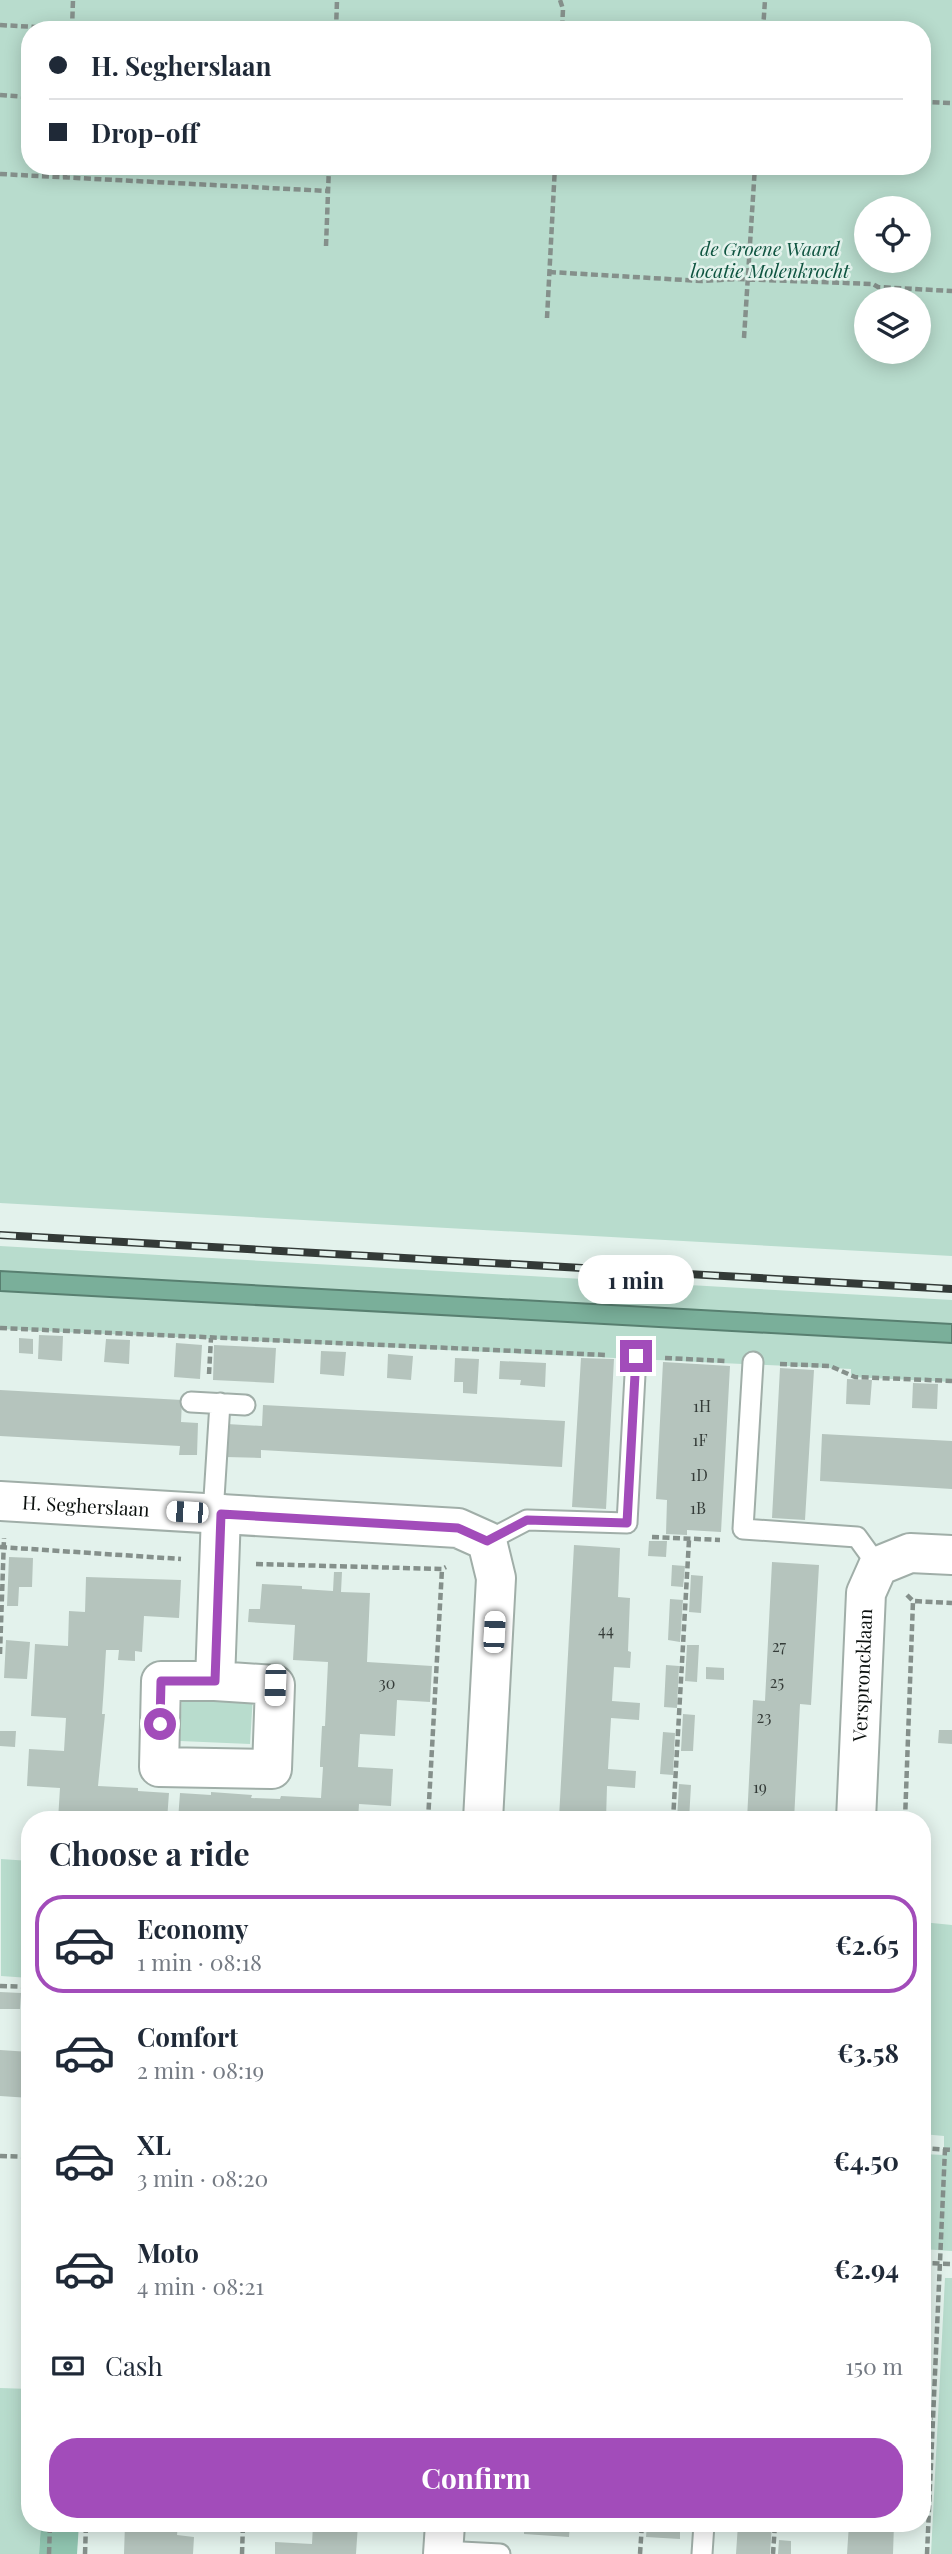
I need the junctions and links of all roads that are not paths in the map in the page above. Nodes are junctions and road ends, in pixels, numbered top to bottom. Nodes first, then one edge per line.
1 (636, 1356) road end
2 (753, 1363) road end
3 (246, 1405) dead end
4 (3, 1502) edge
5 (217, 1514) junction
6 (472, 1535) junction
7 (952, 1555) edge
8 (894, 1559) junction
9 (215, 1681) dead end
10 (483, 1811) edge
11 (856, 1811) edge
12 (703, 2532) edge
13 (443, 2543) edge
14 (500, 2554) edge
15 (702, 2554) edge

1 - 6 lane
2 - 8 lane
3 - 5 lane
4 - 5 street, H. Segherslaan
5 - 6 street, H. Segherslaan
5 - 9 street
6 - 10 street
7 - 8 street
8 - 11 street, Versproncklaan
12 - 15 lane
13 - 14 lane

